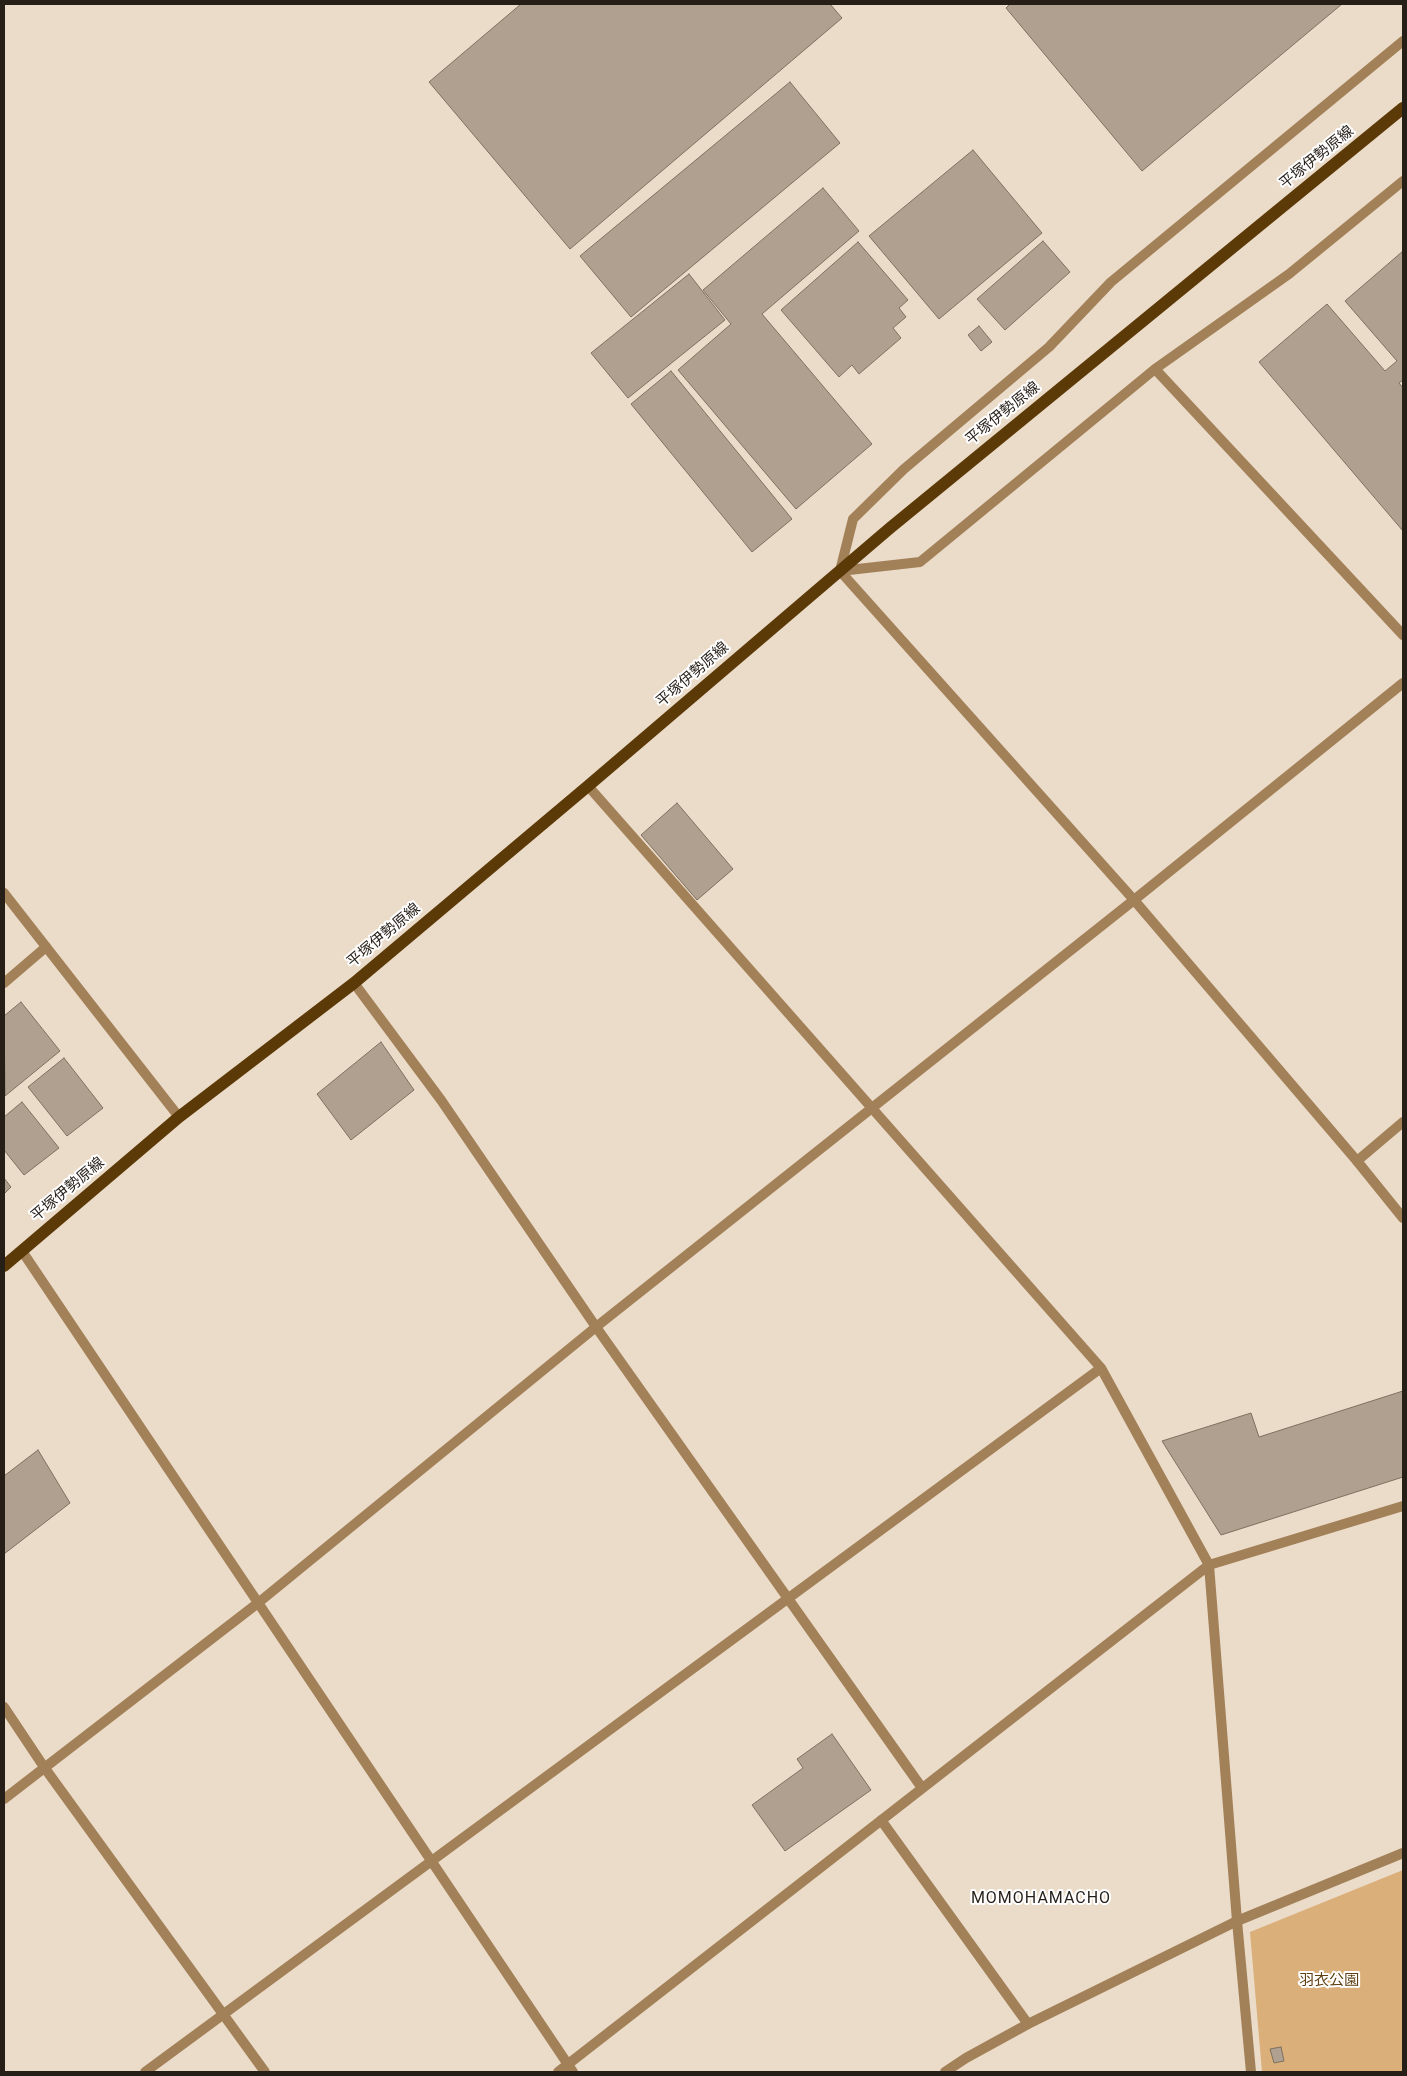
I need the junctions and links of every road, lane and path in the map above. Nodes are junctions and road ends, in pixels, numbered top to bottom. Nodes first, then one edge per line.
1 (1403, 41) edge
2 (1403, 108) edge
3 (1403, 181) edge
4 (1155, 369) junction
5 (840, 570) junction
6 (1403, 635) edge
7 (1403, 683) edge
8 (588, 786) junction
9 (4, 893) edge
10 (1134, 900) junction
11 (46, 947) junction
12 (4, 983) edge
13 (354, 983) junction
14 (872, 1108) junction
15 (178, 1117) junction
16 (1403, 1122) edge
17 (1357, 1161) junction
18 (1403, 1218) edge
19 (22, 1251) junction
20 (4, 1266) edge
21 (596, 1327) junction
22 (1101, 1368) junction
23 (1403, 1506) edge
24 (1209, 1564) junction
25 (787, 1598) junction
26 (258, 1603) junction
27 (4, 1707) edge
28 (44, 1767) junction
29 (922, 1788) junction
30 (4, 1800) edge
31 (882, 1820) junction
32 (1403, 1853) edge
33 (431, 1861) junction
34 (1237, 1922) junction
35 (224, 2013) junction
36 (1028, 2024) junction
37 (571, 2069) edge
38 (145, 2072) edge
39 (265, 2072) edge
40 (558, 2072) edge
41 (945, 2072) edge
42 (1251, 2072) edge

1 - 5 street
2 - 5 main road, 平塚伊勢原線
3 - 4 street
4 - 5 street
4 - 6 street
5 - 8 main road, 平塚伊勢原線
5 - 10 street
7 - 10 street
8 - 13 main road, 平塚伊勢原線
8 - 14 street
9 - 11 street
10 - 14 street
10 - 17 street
11 - 12 street
11 - 15 street
13 - 15 main road, 平塚伊勢原線
13 - 21 street
14 - 21 street
14 - 22 street
15 - 19 main road, 平塚伊勢原線
16 - 17 street
17 - 18 street
19 - 20 main road, 平塚伊勢原線
19 - 26 street
21 - 25 street
21 - 26 street
22 - 24 street
22 - 25 street
23 - 24 street
24 - 29 street
24 - 34 street
25 - 29 street
25 - 33 street
26 - 28 street
26 - 33 street
27 - 28 street
28 - 30 street
28 - 35 street
29 - 31 street
31 - 36 street
31 - 37 street
32 - 34 street
33 - 35 street
33 - 37 street
34 - 36 street
34 - 42 street
35 - 38 street
35 - 39 street
36 - 41 street
37 - 40 street

